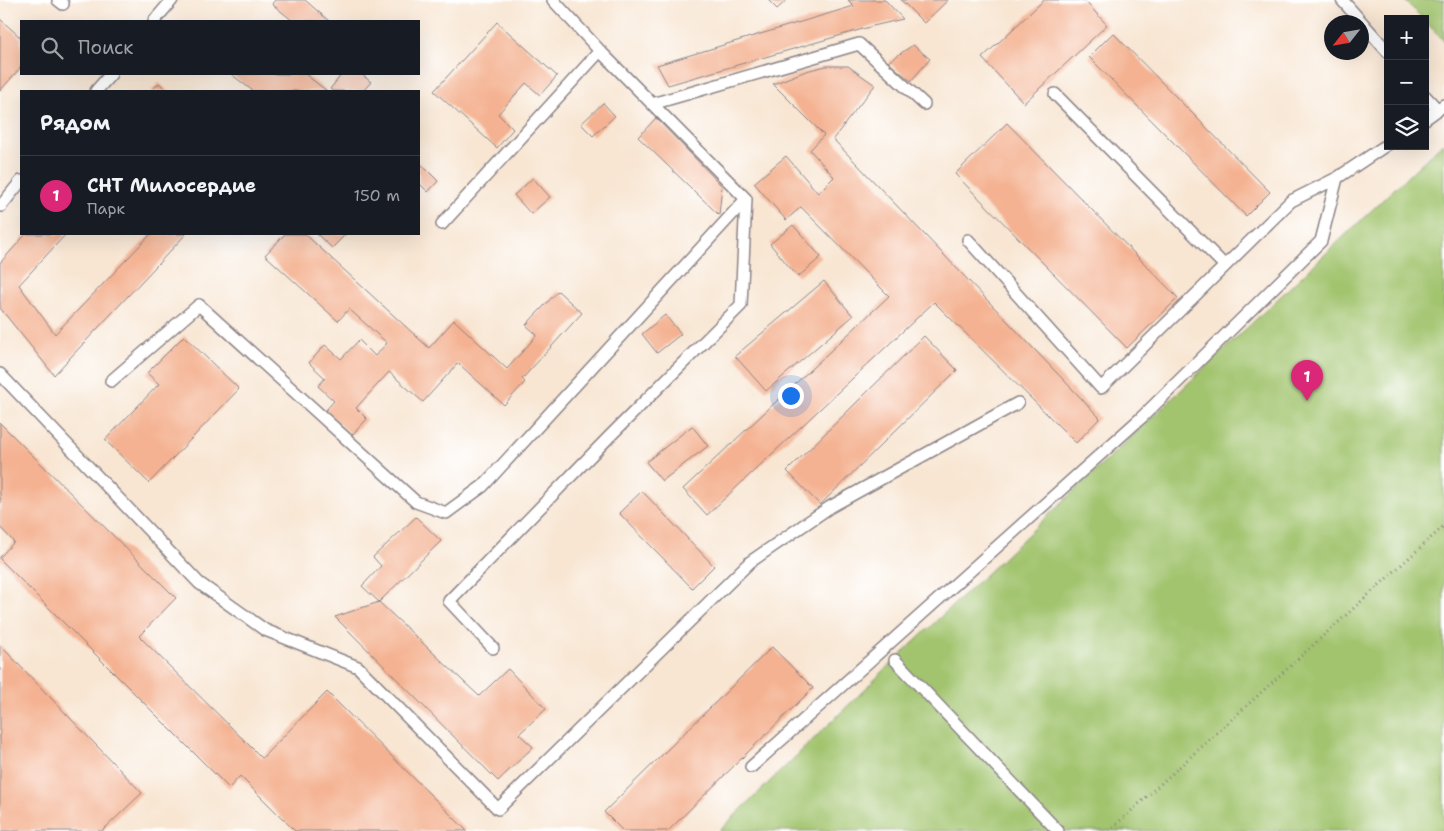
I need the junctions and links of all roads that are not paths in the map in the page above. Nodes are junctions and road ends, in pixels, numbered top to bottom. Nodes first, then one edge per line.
1 (172, 0) edge
2 (553, 0) edge
3 (1342, 0) edge
4 (155, 20) edge
5 (1384, 47) edge
6 (600, 51) junction
7 (110, 75) edge
8 (97, 90) edge
9 (1055, 94) dead end
10 (1429, 99) edge
11 (652, 104) junction
12 (924, 104) dead end
13 (1441, 108) edge
14 (1429, 116) edge
15 (1384, 147) edge
16 (1337, 178) junction
17 (20, 182) edge
18 (746, 199) junction
19 (1, 206) edge
20 (442, 224) dead end
21 (968, 240) dead end
22 (1225, 266) junction
23 (0, 374) edge
24 (111, 381) dead end
25 (1018, 403) dead end
26 (493, 648) dead end
27 (895, 660) dead end
28 (751, 767) dead end
29 (1058, 831) edge

1 - 4 lane
2 - 6 lane
3 - 5 lane
6 - 11 lane
6 - 20 lane
7 - 8 lane
9 - 22 lane
10 - 13 lane
11 - 12 lane
11 - 18 lane
13 - 14 lane
15 - 16 lane
16 - 22 lane
16 - 28 lane
17 - 19 lane
18 - 24 lane
18 - 26 lane
21 - 22 lane
23 - 25 lane
27 - 29 lane

